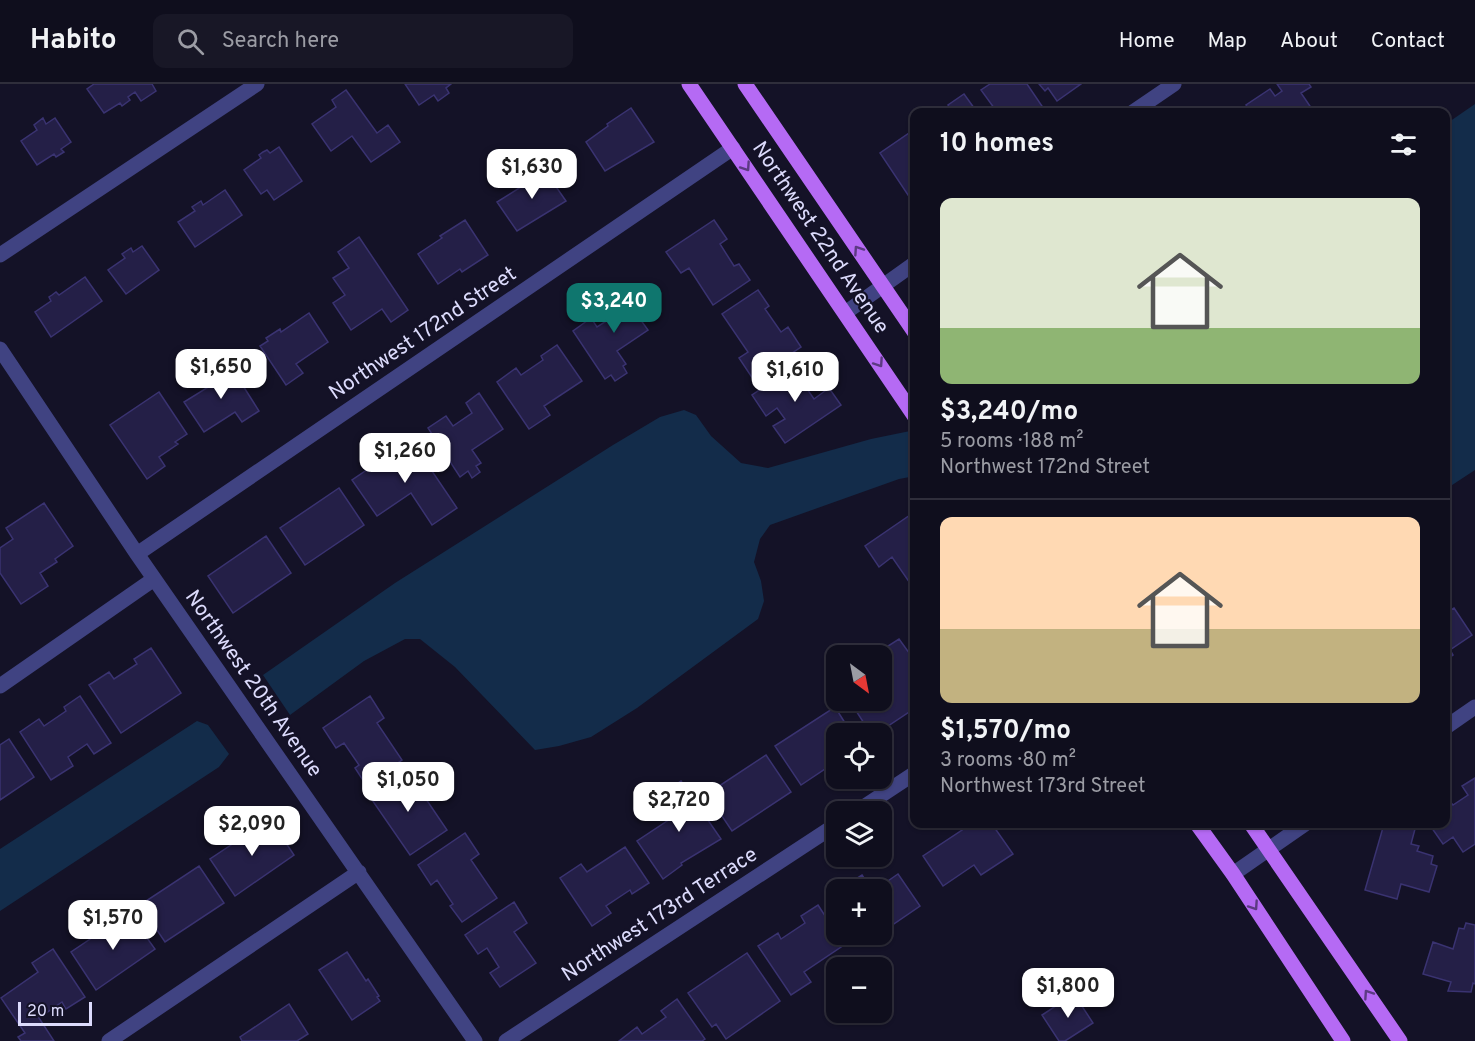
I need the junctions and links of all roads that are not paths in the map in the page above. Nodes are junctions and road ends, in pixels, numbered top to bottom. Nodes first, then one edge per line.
1 (257, 84) edge
2 (689, 84) edge
3 (745, 84) edge
4 (1174, 84) edge
5 (1139, 108) edge
6 (733, 148) junction
7 (0, 255) edge
8 (910, 266) edge
9 (882, 285) junction
10 (845, 313) junction
11 (910, 326) edge
12 (0, 349) edge
13 (910, 410) edge
14 (136, 554) junction
15 (154, 579) junction
16 (0, 686) edge
17 (1475, 707) edge
18 (1450, 724) edge
19 (910, 775) edge
20 (872, 801) edge
21 (1200, 828) edge
22 (1254, 828) edge
23 (1299, 828) edge
24 (826, 831) edge
25 (1268, 849) junction
26 (359, 872) junction
27 (1233, 874) junction
28 (109, 1041) edge
29 (476, 1041) edge
30 (506, 1041) edge
31 (1343, 1041) edge
32 (1400, 1041) edge

1 - 7 street
2 - 6 main road, Northwest 22nd Avenue
9 -> 3 main road, Northwest 22nd Avenue
4 - 5 street
6 -> 10 main road, Northwest 22nd Avenue
6 - 14 street, Northwest 172nd Street
8 - 9 street
9 - 10 street
9 - 11 main road, Northwest 22nd Avenue
10 -> 13 main road, Northwest 22nd Avenue
12 - 14 street, Northwest 20th Avenue
14 - 15 street, Northwest 20th Avenue
15 - 16 street
15 - 26 street, Northwest 20th Avenue
17 - 18 street
19 - 20 street
21 - 27 main road
22 - 25 main road
23 - 25 street
24 - 30 street, Northwest 173rd Terrace
25 - 27 street
32 -> 25 main road
26 - 28 street
26 - 29 street, Northwest 20th Avenue
27 -> 31 main road

